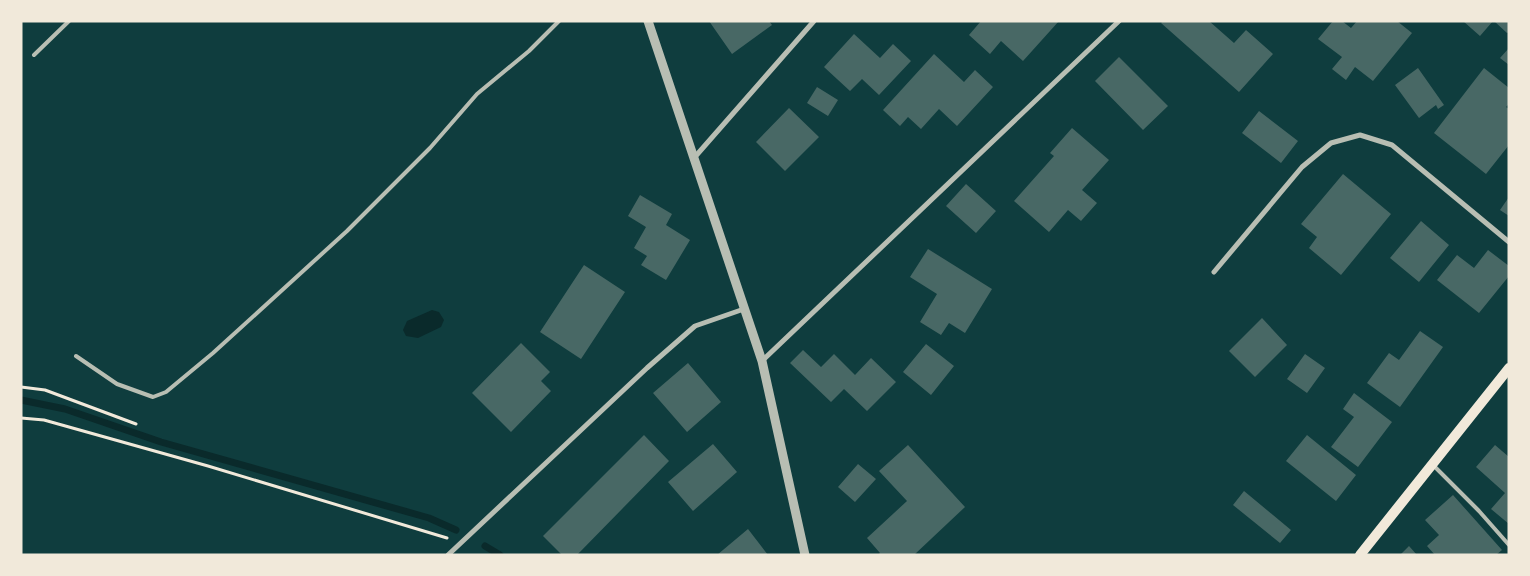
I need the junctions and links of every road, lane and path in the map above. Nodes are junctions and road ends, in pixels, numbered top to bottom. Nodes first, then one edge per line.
1 (69, 21) edge
2 (559, 21) edge
3 (648, 21) edge
4 (814, 21) edge
5 (1118, 21) edge
6 (34, 55) dead end
7 (694, 158) junction
8 (1509, 242) edge
9 (1214, 272) dead end
10 (744, 309) junction
11 (76, 356) dead end
12 (762, 362) junction
13 (1509, 368) edge
14 (21, 388) edge
15 (21, 418) edge
16 (136, 424) dead end
17 (1432, 464) junction
18 (460, 544) junction
19 (1509, 545) edge
20 (448, 555) edge
21 (805, 555) edge
22 (1360, 555) edge

1 - 6 lane
2 - 11 lane
3 - 7 street
4 - 7 street
5 - 12 street
7 - 10 street
8 - 9 street
10 - 12 street
10 - 18 street
12 - 21 street
13 - 17 main road
14 - 16 path
15 - 18 path
17 - 19 lane
17 - 22 main road
18 - 20 street

